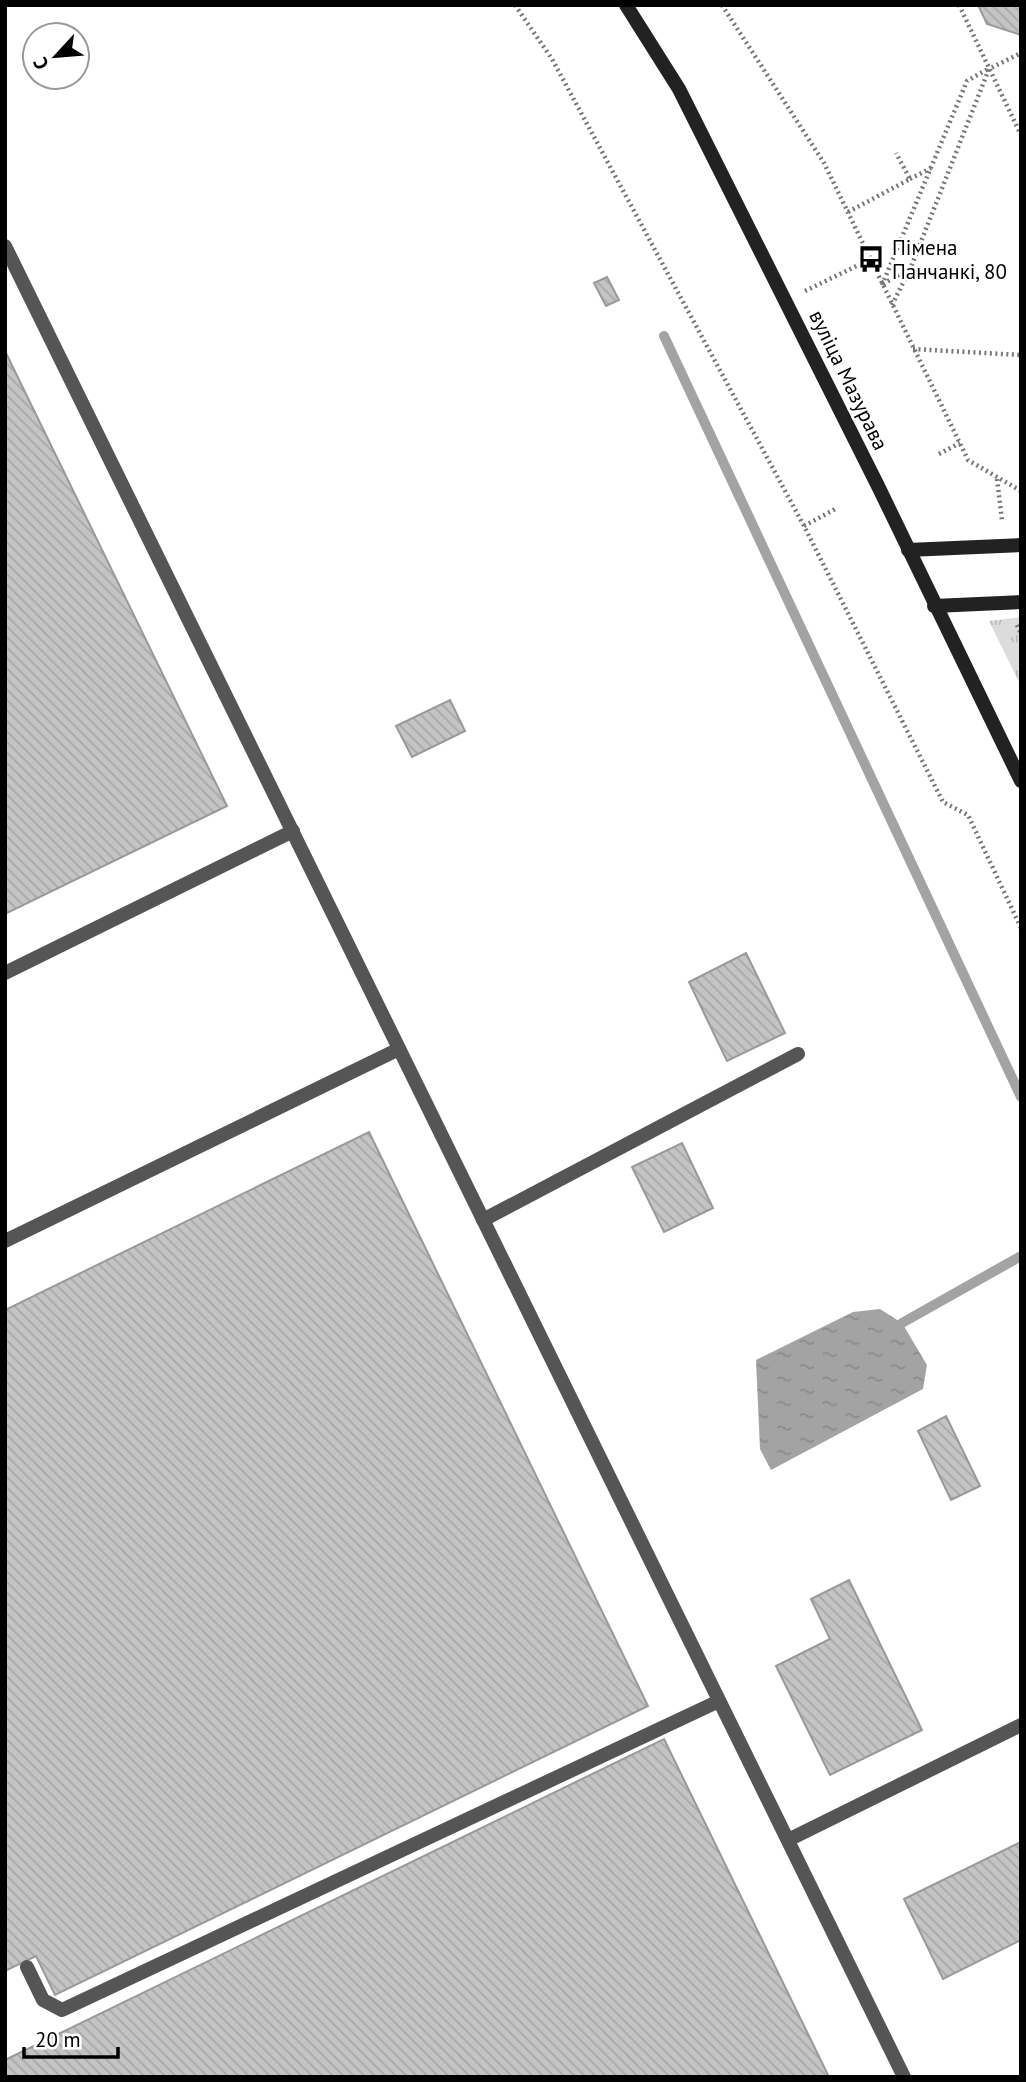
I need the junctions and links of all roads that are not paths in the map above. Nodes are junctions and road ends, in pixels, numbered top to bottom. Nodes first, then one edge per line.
1 (626, 5) edge
2 (5, 246) edge
3 (1021, 545) edge
4 (908, 550) junction
5 (1021, 601) edge
6 (934, 606) junction
7 (1021, 781) edge
8 (293, 831) junction
9 (5, 973) edge
10 (399, 1049) junction
11 (798, 1054) dead end
12 (483, 1220) junction
13 (5, 1241) edge
14 (719, 1701) junction
15 (1021, 1725) edge
16 (788, 1840) junction
17 (27, 1967) dead end
18 (904, 2077) edge

1 - 4 main road, вуліца Мазурава
2 - 8 lane
3 - 4 main road
4 - 6 main road, вуліца Мазурава
5 - 6 main road
6 - 7 main road, вуліца Мазурава
8 - 9 lane
8 - 10 lane
10 - 12 lane
10 - 13 lane
11 - 12 lane
12 - 14 lane
14 - 16 lane
14 - 17 lane
15 - 16 lane
16 - 18 lane

